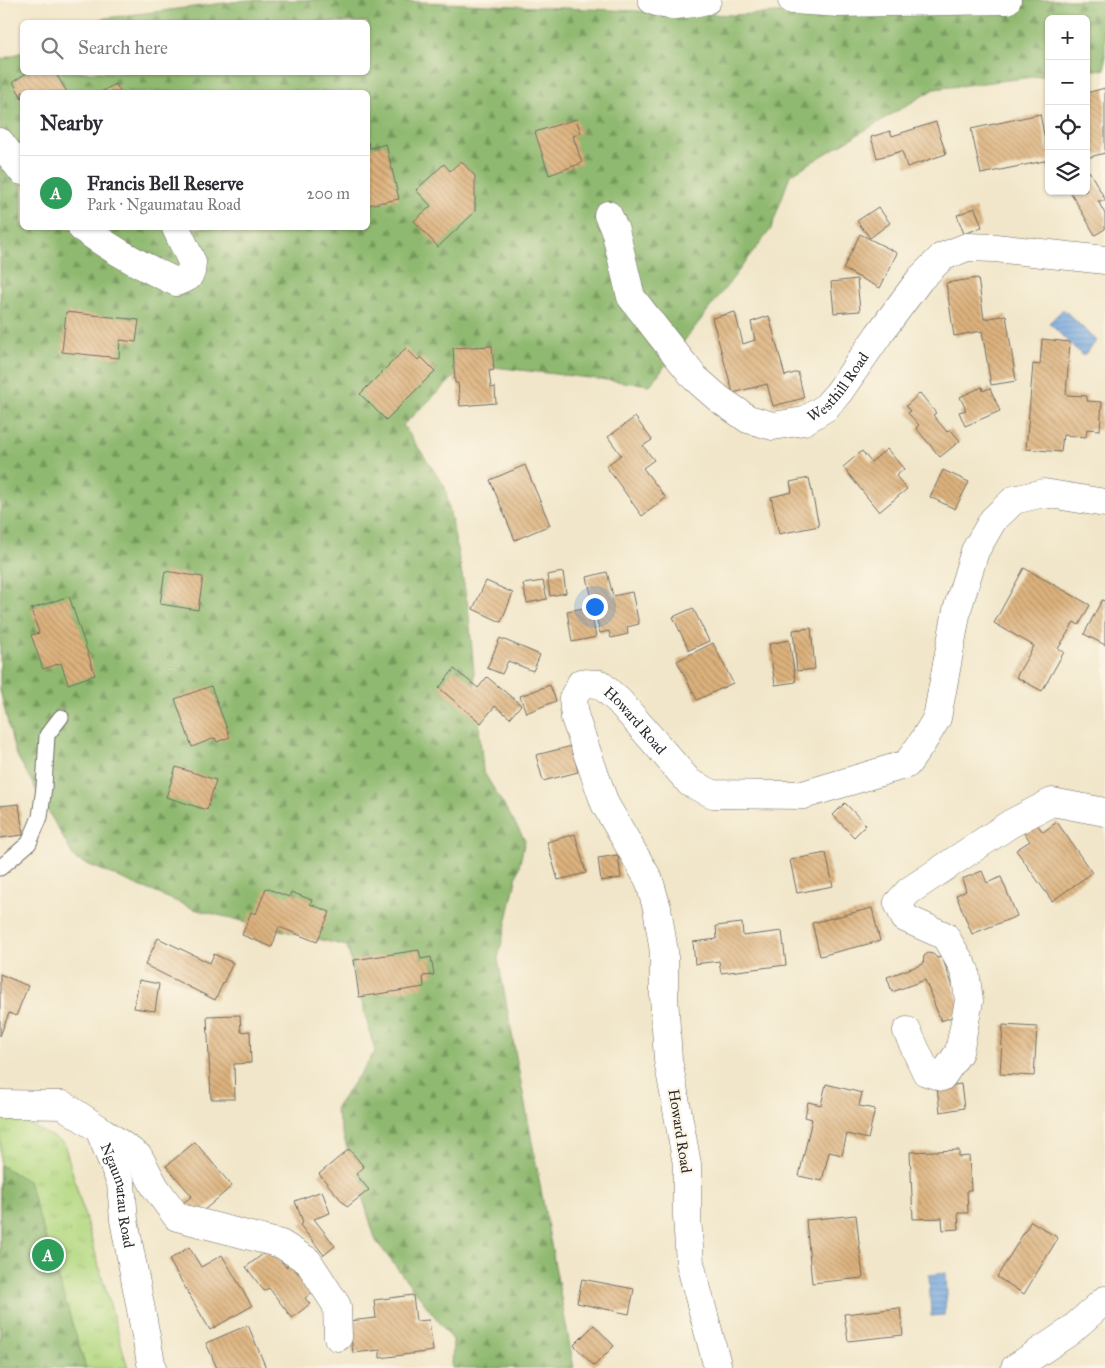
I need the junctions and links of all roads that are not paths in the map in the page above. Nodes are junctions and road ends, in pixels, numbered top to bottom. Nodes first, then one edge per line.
1 (652, 0) edge
2 (707, 0) edge
3 (792, 0) edge
4 (1007, 0) edge
5 (0, 142) edge
6 (20, 168) edge
7 (608, 215) dead end
8 (85, 230) edge
9 (177, 230) edge
10 (1105, 260) edge
11 (1105, 503) edge
12 (61, 717) dead end
13 (1105, 812) edge
14 (0, 868) edge
15 (907, 1031) dead end
16 (0, 1104) edge
17 (99, 1129) junction
18 (1105, 1300) edge
19 (338, 1337) dead end
20 (152, 1368) edge
21 (718, 1368) edge
22 (1015, 1368) edge

1 - 2 street
3 - 4 street
5 - 6 street
7 - 10 street, Westhill Road
8 - 9 street
11 - 21 street, Howard Road
12 - 14 lane
13 - 15 street
16 - 17 street, Ngaumatau Road
17 - 19 street
17 - 20 street, Ngaumatau Road
18 - 22 street

